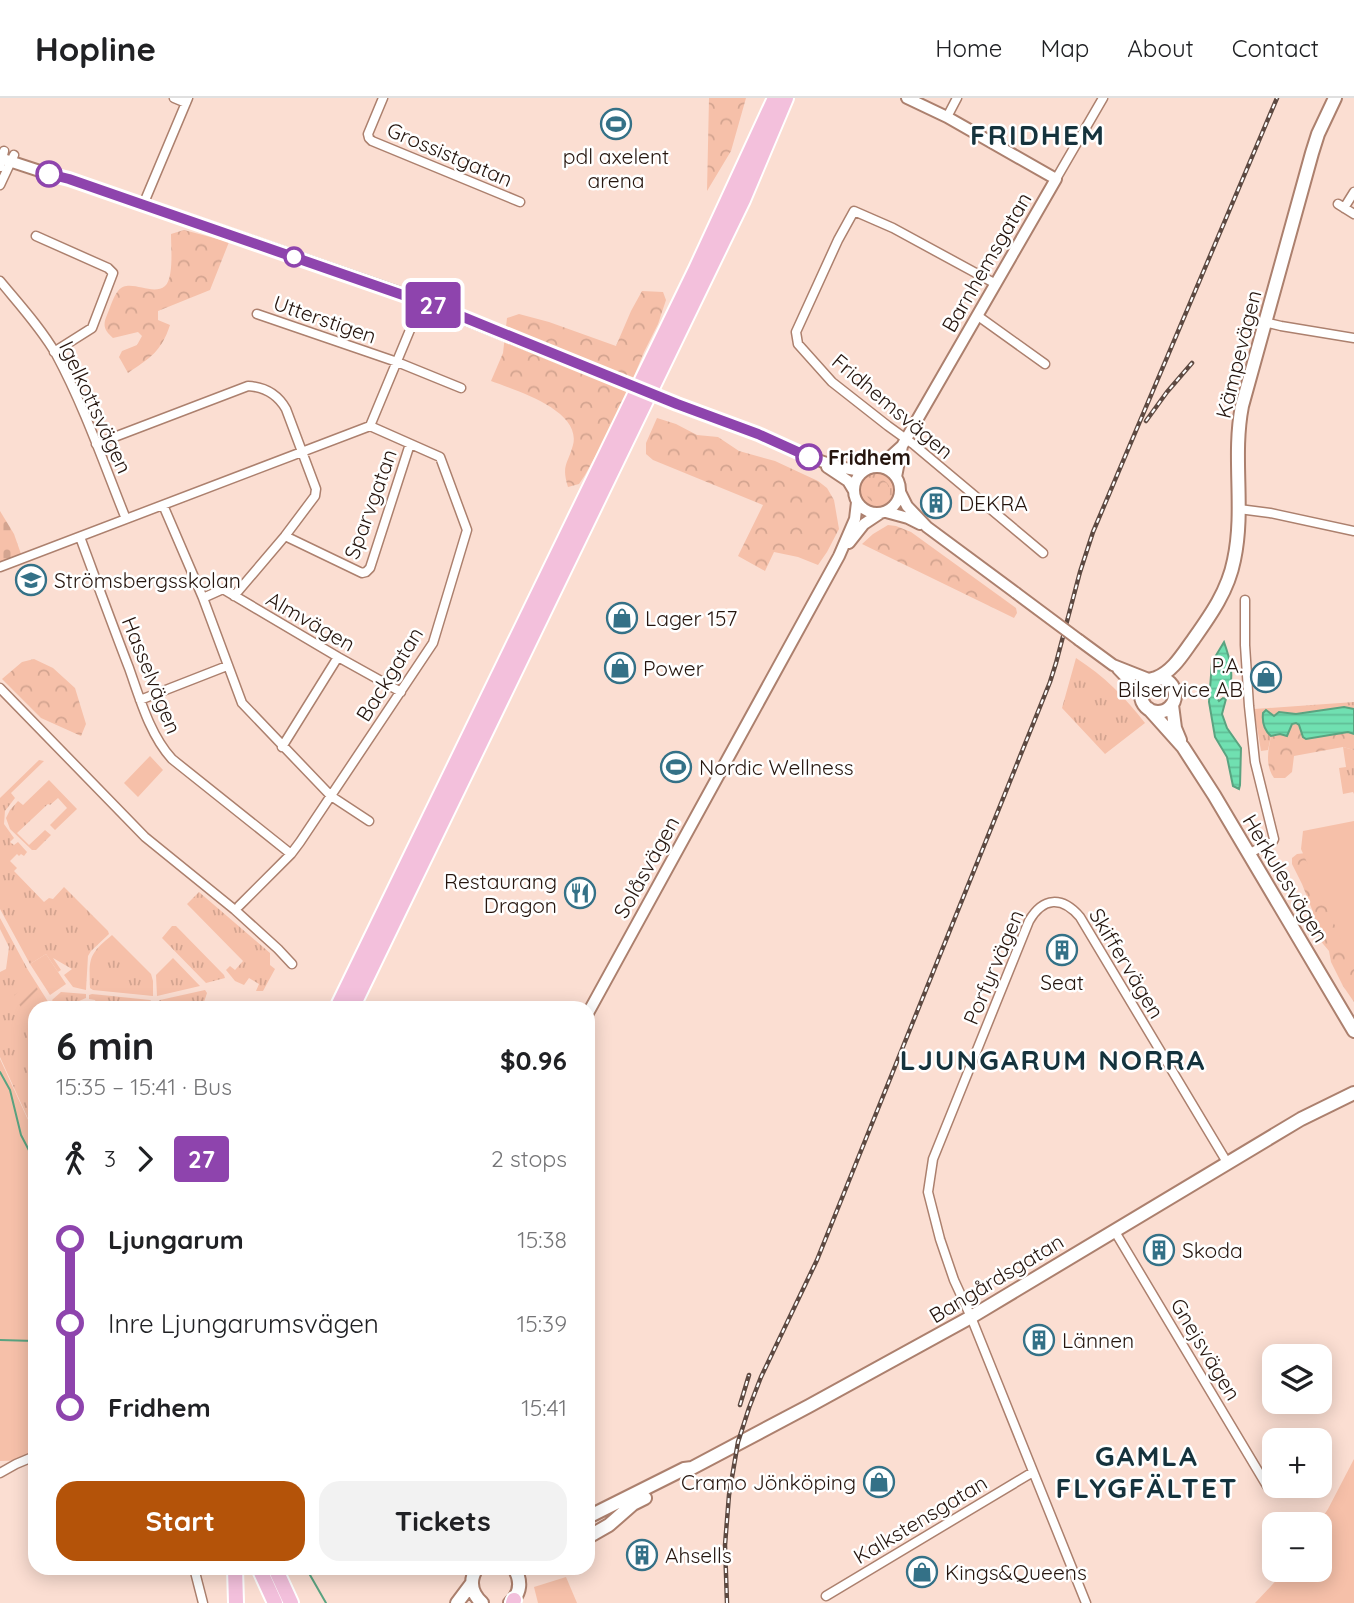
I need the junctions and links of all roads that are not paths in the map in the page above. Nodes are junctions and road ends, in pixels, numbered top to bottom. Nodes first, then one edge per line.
1 (174, 98) edge
2 (383, 98) edge
3 (767, 98) edge
4 (775, 98) edge
5 (786, 98) edge
6 (907, 98) edge
7 (957, 98) edge
8 (1103, 98) edge
9 (1335, 98) edge
10 (187, 101) edge
11 (947, 117) junction
12 (749, 152) junction
13 (4, 157) edge
14 (1056, 179) junction
15 (0, 185) edge
16 (1354, 192) edge
17 (520, 202) dead end
18 (143, 205) junction
19 (1354, 214) edge
20 (36, 236) dead end
21 (0, 281) edge
22 (996, 284) junction
23 (422, 301) junction
24 (257, 314) dead end
25 (978, 316) junction
26 (1264, 322) junction
27 (1354, 338) edge
28 (54, 352) junction
29 (397, 362) junction
30 (1045, 364) dead end
31 (461, 388) dead end
32 (370, 426) junction
33 (904, 442) junction
34 (96, 444) junction
35 (411, 444) junction
36 (302, 452) junction
37 (819, 461) junction
38 (879, 467) junction
39 (864, 471) junction
40 (896, 477) junction
41 (900, 492) junction
42 (855, 497) junction
43 (163, 505) junction
44 (1239, 509) junction
45 (882, 513) junction
46 (126, 519) junction
47 (927, 527) junction
48 (1354, 531) edge
49 (285, 536) junction
50 (80, 537) junction
51 (1043, 553) dead end
52 (839, 556) junction
53 (0, 567) edge
54 (234, 596) junction
55 (202, 598) junction
56 (1245, 600) dead end
57 (1206, 621) junction
58 (338, 657) junction
59 (1113, 665) junction
60 (227, 666) junction
61 (1154, 679) junction
62 (0, 688) edge
63 (401, 692) junction
64 (1142, 694) junction
65 (141, 700) junction
66 (1173, 700) junction
67 (1149, 709) junction
68 (282, 747) junction
69 (1182, 747) junction
70 (331, 796) junction
71 (369, 821) dead end
72 (291, 853) junction
73 (1248, 854) junction
74 (1050, 902) joint
75 (239, 906) dead end
76 (292, 964) dead end
77 (340, 1001) edge
78 (355, 1001) edge
79 (595, 1001) edge
80 (1354, 1031) edge
81 (1354, 1086) edge
82 (1354, 1093) edge
83 (1315, 1112) junction
84 (1227, 1164) junction
85 (1114, 1230) junction
86 (971, 1317) junction
87 (28, 1459) edge
88 (692, 1468) junction
89 (1033, 1472) junction
90 (0, 1473) edge
91 (1262, 1478) edge
92 (595, 1514) edge
93 (595, 1533) edge
94 (196, 1575) edge
95 (235, 1575) edge
96 (237, 1575) edge
97 (262, 1575) edge
98 (278, 1575) edge
99 (473, 1575) edge
100 (475, 1575) edge
101 (518, 1575) edge
102 (522, 1575) edge
103 (520, 1582) junction
104 (826, 1595) dead end
105 (512, 1602) edge
106 (203, 1603) edge
107 (236, 1603) edge
108 (247, 1603) edge
109 (275, 1603) edge
110 (291, 1603) edge
111 (457, 1603) edge
112 (482, 1603) edge
113 (1086, 1603) edge

1 - 10 street
2 - 17 street, Grossistgatan
3 - 12 highway
4 - 12 highway
5 - 78 highway
6 - 11 street
7 - 11 street
8 - 14 street, Barnhemsgatan
9 - 26 main road, Kämpevägen
10 - 18 street
11 - 14 street
12 - 77 highway
13 - 15 street
13 - 18 street
14 - 22 street, Barnhemsgatan
16 - 19 street
18 - 23 street
20 - 28 street
21 - 28 street, Igelkottsvägen
22 - 25 street, Barnhemsgatan
22 - 33 street, Fridhemsvägen
23 - 29 street
23 - 37 street, bridge
24 - 29 street, Utterstigen
25 - 30 street
25 - 33 street, Barnhemsgatan
26 - 27 street
26 - 44 main road, Kämpevägen
28 - 34 street, Igelkottsvägen
29 - 31 street, Utterstigen
29 - 32 street
32 - 35 street, Backgatan
32 - 36 street
33 - 38 street, Barnhemsgatan
33 - 40 street, Barnhemsgatan
33 - 51 street, Fridhemsvägen
34 - 36 street
34 - 46 street, Igelkottsvägen
35 - 49 street, Sparvgatan
35 - 63 street, Backgatan
36 - 43 street
36 - 49 street
37 - 39 street
37 - 42 street
38 - 39 street
38 - 40 street
39 - 42 street
40 - 41 street
41 - 45 street
41 - 47 street
42 - 45 street
42 - 52 street, Solåsvägen
43 - 46 street
43 - 55 street
44 - 48 street
44 - 57 main road, Kämpevägen
45 - 47 street
45 - 52 street, Solåsvägen
46 - 50 street
47 - 59 street, bridge
49 - 54 street
50 - 53 street
50 - 65 street, Hasselvägen
52 - 79 street, Solåsvägen
54 - 55 street, Almvägen
54 - 58 street, Almvägen
55 - 60 street
56 - 73 street
57 - 61 main road, Kämpevägen
57 - 66 main road, Kämpevägen
58 - 63 street, Almvägen
58 - 68 street
59 - 61 street
59 - 64 street
60 - 65 street
60 - 68 street
61 - 64 main road
61 - 66 main road
62 - 76 street
63 - 70 street, Backgatan
64 - 67 main road
65 - 72 street, Hasselvägen
66 - 67 main road
66 - 69 main road, Herkulesvägen
67 - 69 main road, Herkulesvägen
68 - 70 street
69 - 73 main road, Herkulesvägen
70 - 71 street
70 - 72 street, Backgatan
72 - 75 street, Backgatan
73 - 80 main road, Herkulesvägen
74 - 84 street, Skiffervägen
74 - 86 street, Porfyrvägen
81 - 83 main road, Bangårdsgatan
82 - 83 main road, Bangårdsgatan
83 - 84 main road, Bangårdsgatan
84 - 85 main road, Bangårdsgatan
85 - 86 main road, Bangårdsgatan
85 - 91 street, Gnejsvägen
86 - 88 main road, Bangårdsgatan
86 - 89 street, Porfyrvägen
87 - 90 street
88 - 92 main road, Bangårdsgatan
88 - 93 main road, Bangårdsgatan
89 - 104 street, Kalkstensgatan
89 - 113 street, Porfyrvägen
94 - 106 street
95 - 107 highway
96 - 108 highway
97 - 109 highway
98 - 110 highway
99 - 111 main road
100 - 112 main road
101 - 103 main road
102 - 103 main road
103 - 105 main road

